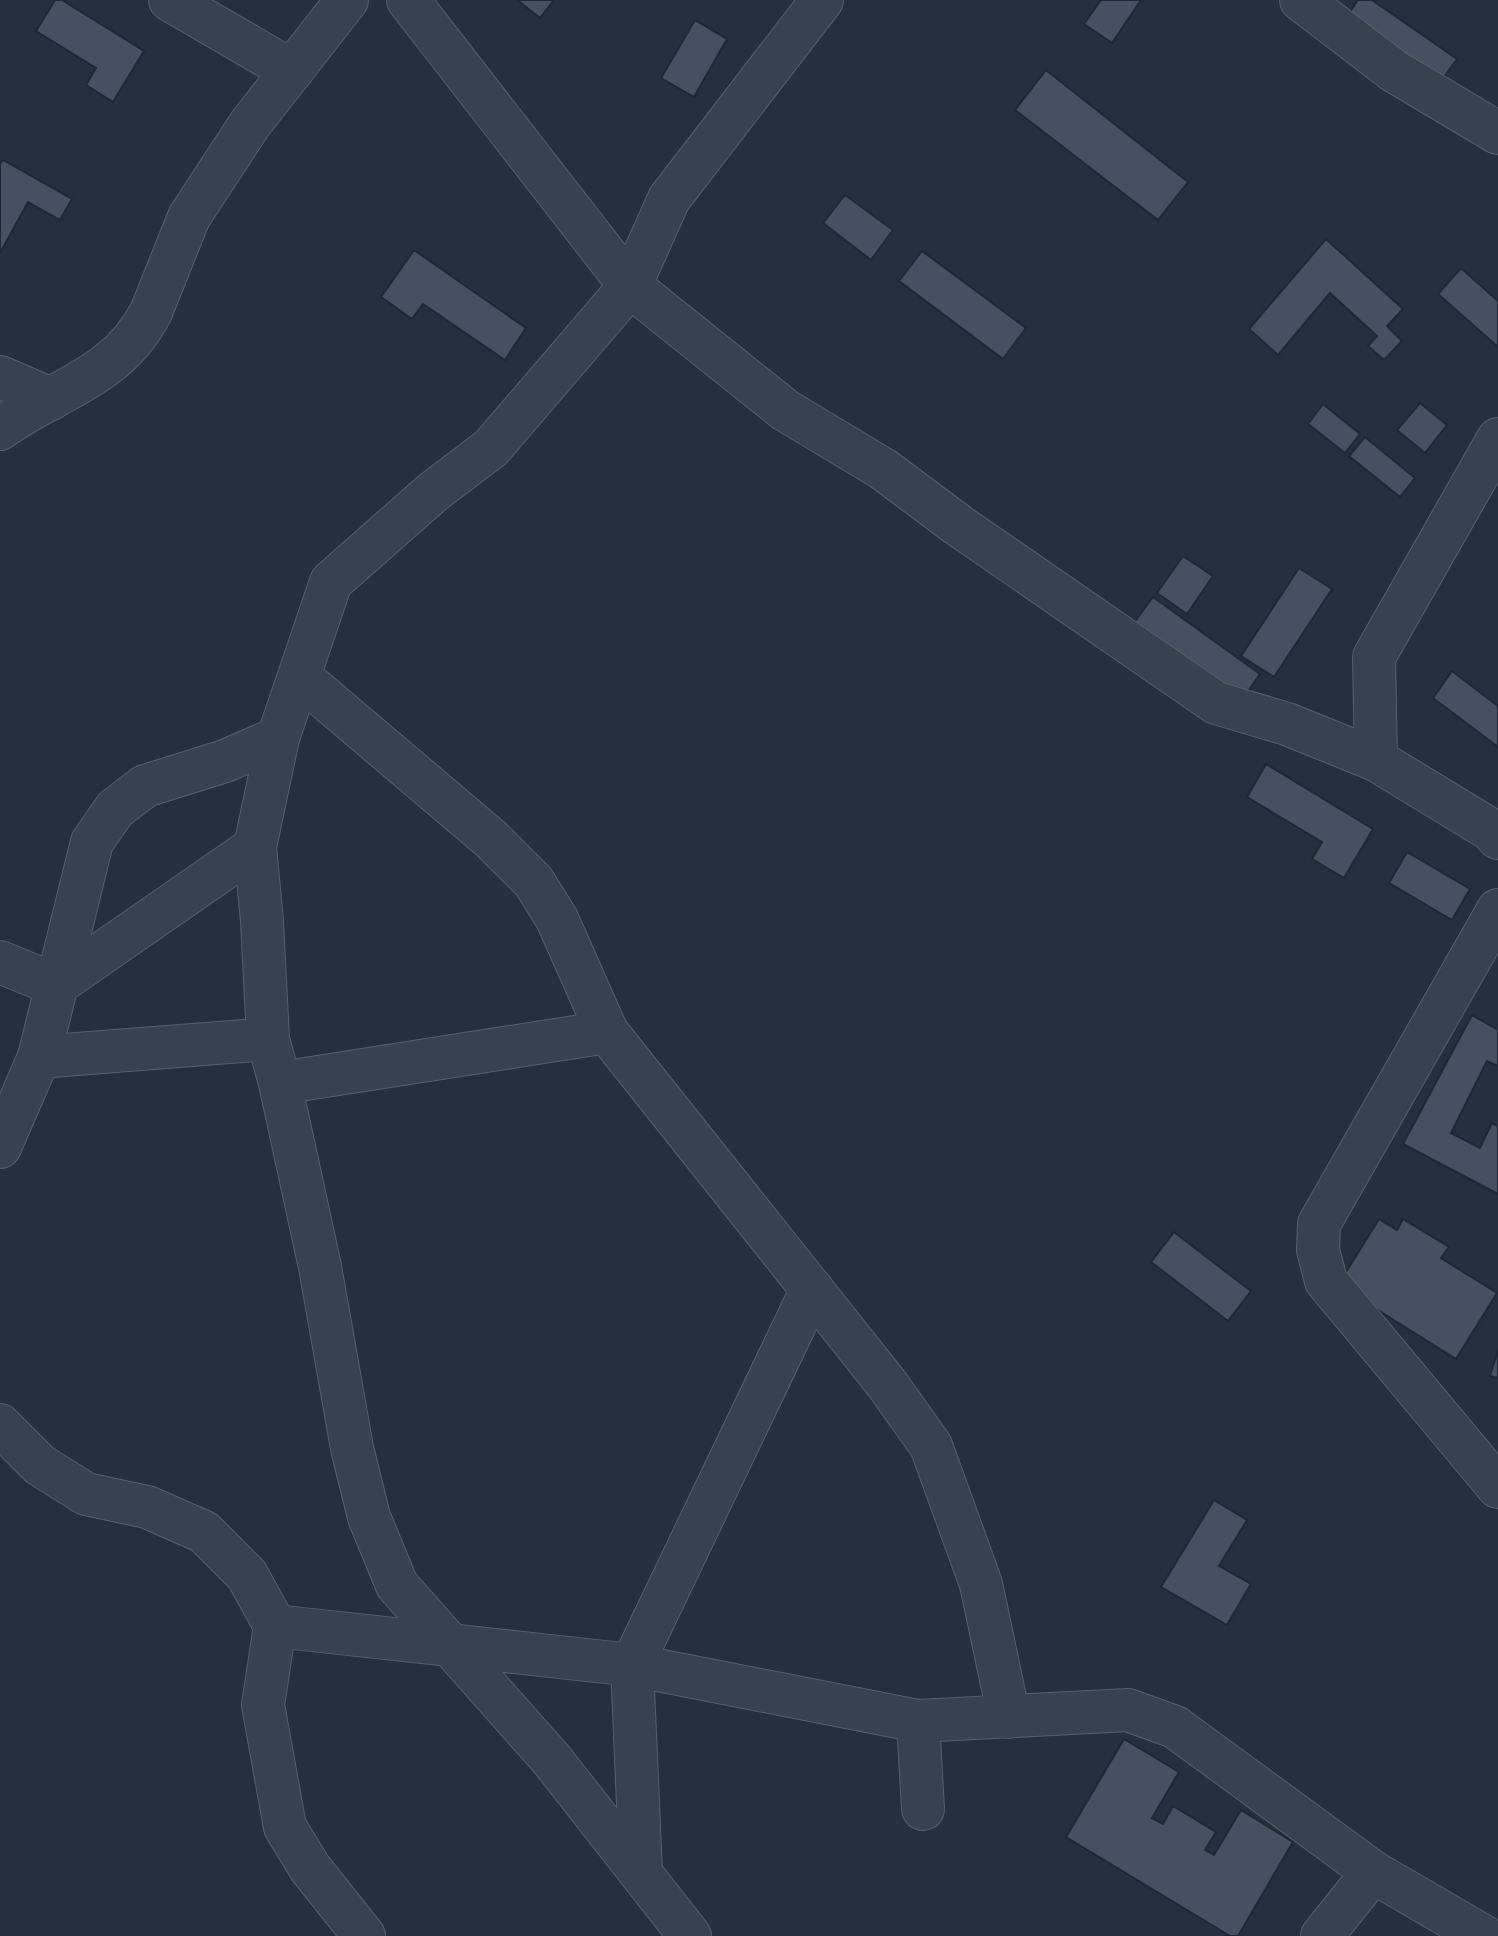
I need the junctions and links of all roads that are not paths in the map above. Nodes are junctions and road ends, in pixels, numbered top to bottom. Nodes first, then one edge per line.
1 (170, 0) edge
2 (347, 0) edge
3 (408, 0) edge
4 (822, 0) edge
5 (1301, 0) edge
6 (292, 71) junction
7 (1498, 133) edge
8 (630, 286) junction
9 (0, 377) edge
10 (51, 399) junction
11 (0, 429) edge
12 (1498, 439) edge
13 (300, 677) junction
14 (278, 738) junction
15 (1376, 760) junction
16 (1498, 838) edge
17 (255, 847) junction
18 (1498, 910) edge
19 (0, 962) edge
20 (56, 985) junction
21 (607, 1032) junction
22 (268, 1039) junction
23 (39, 1057) junction
24 (280, 1083) junction
25 (0, 1147) edge
26 (812, 1289) junction
27 (0, 1425) edge
28 (1498, 1487) edge
29 (275, 1626) junction
30 (451, 1646) junction
31 (632, 1665) junction
32 (1009, 1717) junction
33 (918, 1721) junction
34 (923, 1809) dead end
35 (1373, 1872) junction
36 (641, 1873) junction
37 (364, 1936) edge
38 (690, 1936) edge
39 (1322, 1936) edge
40 (1483, 1936) edge

1 - 6 street
2 - 6 street
3 - 8 street
4 - 8 street
5 - 7 street
6 - 10 street
8 - 13 street
8 - 15 street
9 - 10 street
10 - 11 street
12 - 15 street
13 - 14 street
13 - 21 street
14 - 17 street
14 - 20 street
15 - 16 street
17 - 20 street
17 - 22 street
18 - 28 street
19 - 20 street
20 - 23 street
21 - 24 street
21 - 26 street
22 - 23 street
22 - 24 street
23 - 25 street
24 - 30 street
26 - 31 street
26 - 32 street
27 - 29 street
29 - 30 street
29 - 37 street
30 - 31 street
30 - 36 street
31 - 33 street
31 - 36 street
32 - 33 street
32 - 35 street
33 - 34 street
35 - 39 street
35 - 40 street
36 - 38 street

